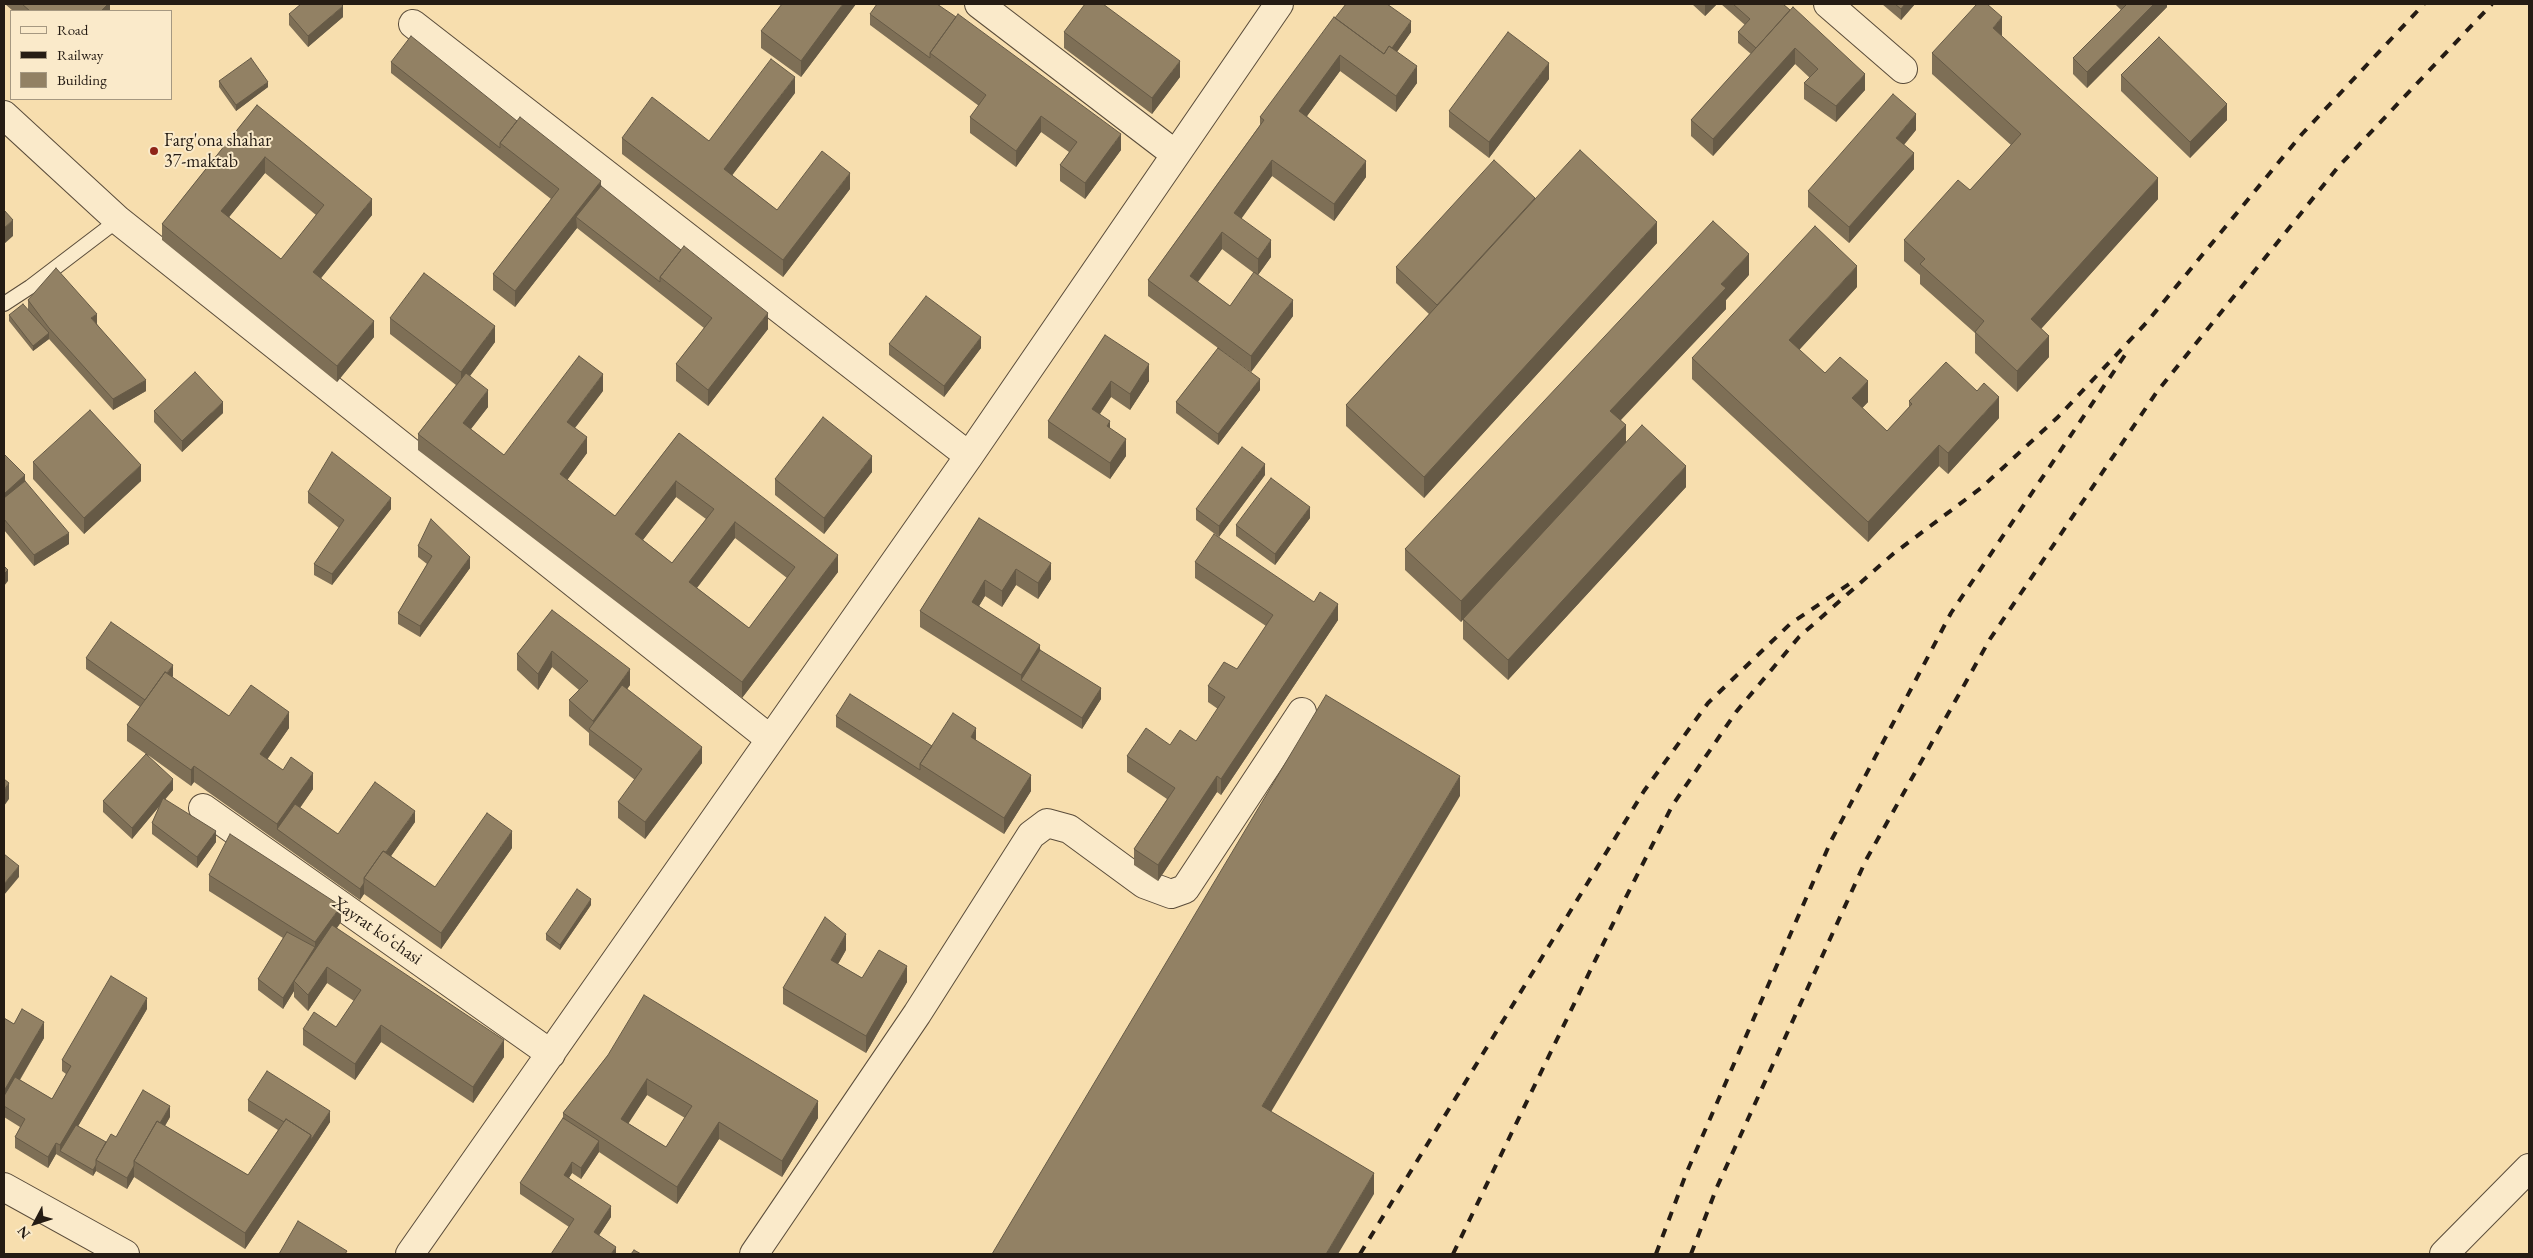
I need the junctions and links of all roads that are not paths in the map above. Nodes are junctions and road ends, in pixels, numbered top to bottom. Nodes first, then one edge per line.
1 (979, 4) edge
2 (1279, 4) edge
3 (1828, 4) edge
4 (413, 24) dead end
5 (1903, 69) dead end
6 (4, 116) edge
7 (1175, 154) junction
8 (118, 220) junction
9 (4, 304) edge
10 (969, 456) junction
11 (1302, 712) dead end
12 (770, 739) junction
13 (203, 808) dead end
14 (552, 1054) junction
15 (2529, 1168) edge
16 (4, 1187) edge
17 (125, 1254) edge
18 (410, 1254) edge
19 (754, 1254) edge
20 (2444, 1254) edge

1 - 7 street
2 - 7 street
3 - 5 street
4 - 10 street
6 - 8 street
7 - 10 street
8 - 9 lane
8 - 12 street
10 - 12 street
11 - 19 street
12 - 14 street
13 - 14 street, Xayrat koʻchasi
14 - 18 street
15 - 20 street
16 - 17 street

